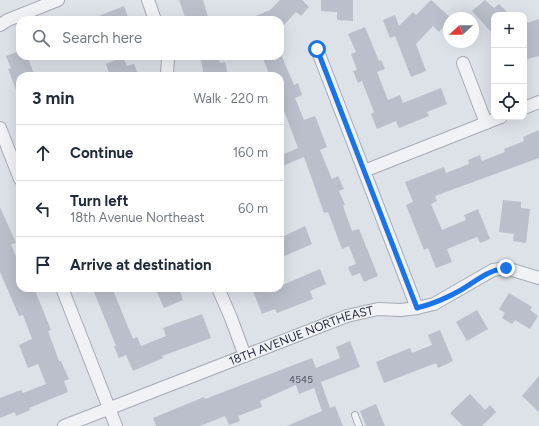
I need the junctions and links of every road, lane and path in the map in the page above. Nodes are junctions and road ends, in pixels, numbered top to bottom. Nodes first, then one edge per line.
1 (58, 0) edge
2 (148, 0) edge
3 (18, 16) edge
4 (154, 16) edge
5 (16, 17) edge
6 (0, 25) edge
7 (317, 49) dead end
8 (168, 60) edge
9 (463, 63) dead end
10 (167, 72) edge
11 (539, 102) edge
12 (527, 107) edge
13 (494, 120) edge
14 (486, 123) junction
15 (0, 128) edge
16 (16, 169) edge
17 (364, 171) junction
18 (539, 278) edge
19 (64, 292) edge
20 (220, 292) edge
21 (417, 308) junction
22 (244, 356) junction
23 (109, 408) junction
24 (354, 415) dead end
25 (64, 426) edge
26 (116, 426) edge
27 (359, 426) edge

1 - 3 street
2 - 4 street
5 - 6 street
7 - 17 street
8 - 10 street
9 - 14 street
11 - 12 street
13 - 14 street
14 - 17 street
15 - 16 street
17 - 21 street
18 - 21 street, 18TH AVENUE NORTHEAST
19 - 23 street
20 - 22 street
21 - 22 street, 18TH AVENUE NORTHEAST
22 - 23 street, 18TH AVENUE NORTHEAST
23 - 25 street, 18TH AVENUE NORTHEAST
23 - 26 street
24 - 27 lane

